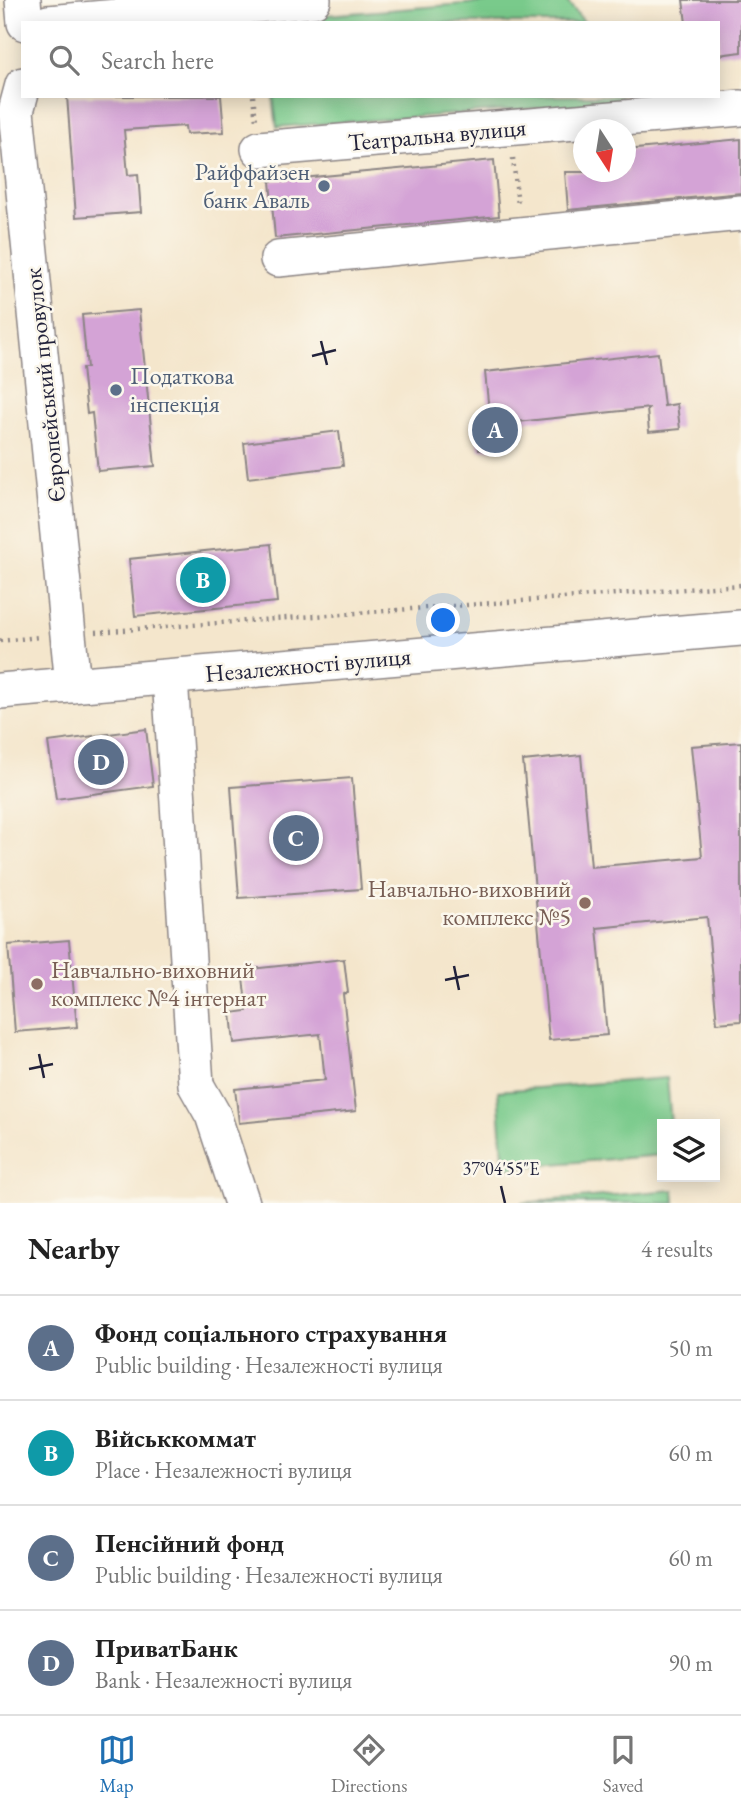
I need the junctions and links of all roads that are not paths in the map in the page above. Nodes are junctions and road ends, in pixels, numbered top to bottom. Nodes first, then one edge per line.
1 (23, 0) edge
2 (313, 0) edge
3 (25, 21) edge
4 (71, 21) edge
5 (21, 92) edge
6 (741, 108) edge
7 (259, 149) dead end
8 (11, 156) edge
9 (741, 213) edge
10 (278, 259) dead end
11 (741, 628) edge
12 (170, 677) junction
13 (73, 685) junction
14 (0, 691) edge
15 (242, 1203) edge

1 - 3 street
2 - 4 street
5 - 8 street, Європейський провулок
6 - 7 street, Театральна вулиця
8 - 13 street, Європейський провулок
9 - 10 street
11 - 12 street, Незалежності вулиця
12 - 13 street, Незалежності вулиця
12 - 15 street
13 - 14 street, Незалежності вулиця

